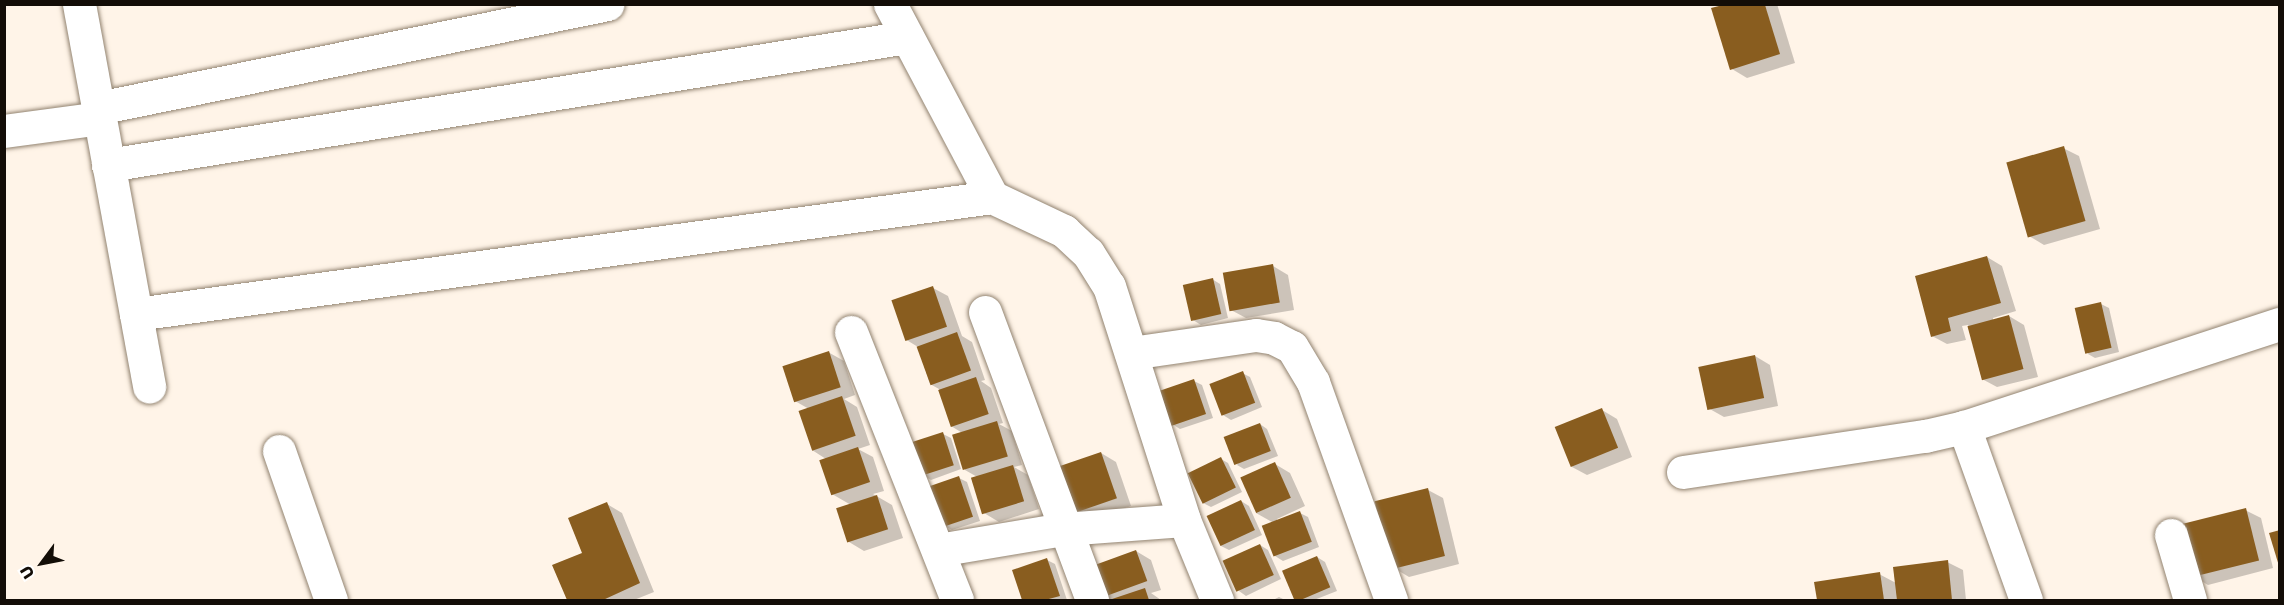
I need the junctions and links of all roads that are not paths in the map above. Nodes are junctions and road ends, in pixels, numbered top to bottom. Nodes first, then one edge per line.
1 (79, 4) edge
2 (608, 4) edge
3 (890, 4) edge
4 (907, 37) junction
5 (99, 113) junction
6 (4, 131) edge
7 (108, 165) junction
8 (992, 197) junction
9 (985, 312) dead end
10 (136, 314) junction
11 (2280, 324) edge
12 (851, 332) dead end
13 (1131, 353) junction
14 (149, 387) dead end
15 (1964, 427) junction
16 (279, 451) dead end
17 (1683, 472) dead end
18 (1184, 520) junction
19 (1063, 529) junction
20 (2171, 535) dead end
21 (938, 550) junction
22 (331, 600) edge
23 (957, 600) edge
24 (1092, 600) edge
25 (1218, 600) edge
26 (1391, 600) edge
27 (2026, 600) edge
28 (2190, 600) edge

1 - 5 street
2 - 5 street
3 - 4 street
4 - 7 street
4 - 8 street
5 - 6 street
5 - 7 street
7 - 10 street
8 - 10 street
8 - 13 street
9 - 19 street
10 - 14 street
11 - 15 street
12 - 21 street
13 - 18 street
13 - 26 street
15 - 17 street
15 - 27 street
16 - 22 street
18 - 19 street
18 - 25 street
19 - 21 street
19 - 24 street
20 - 28 street
21 - 23 street

